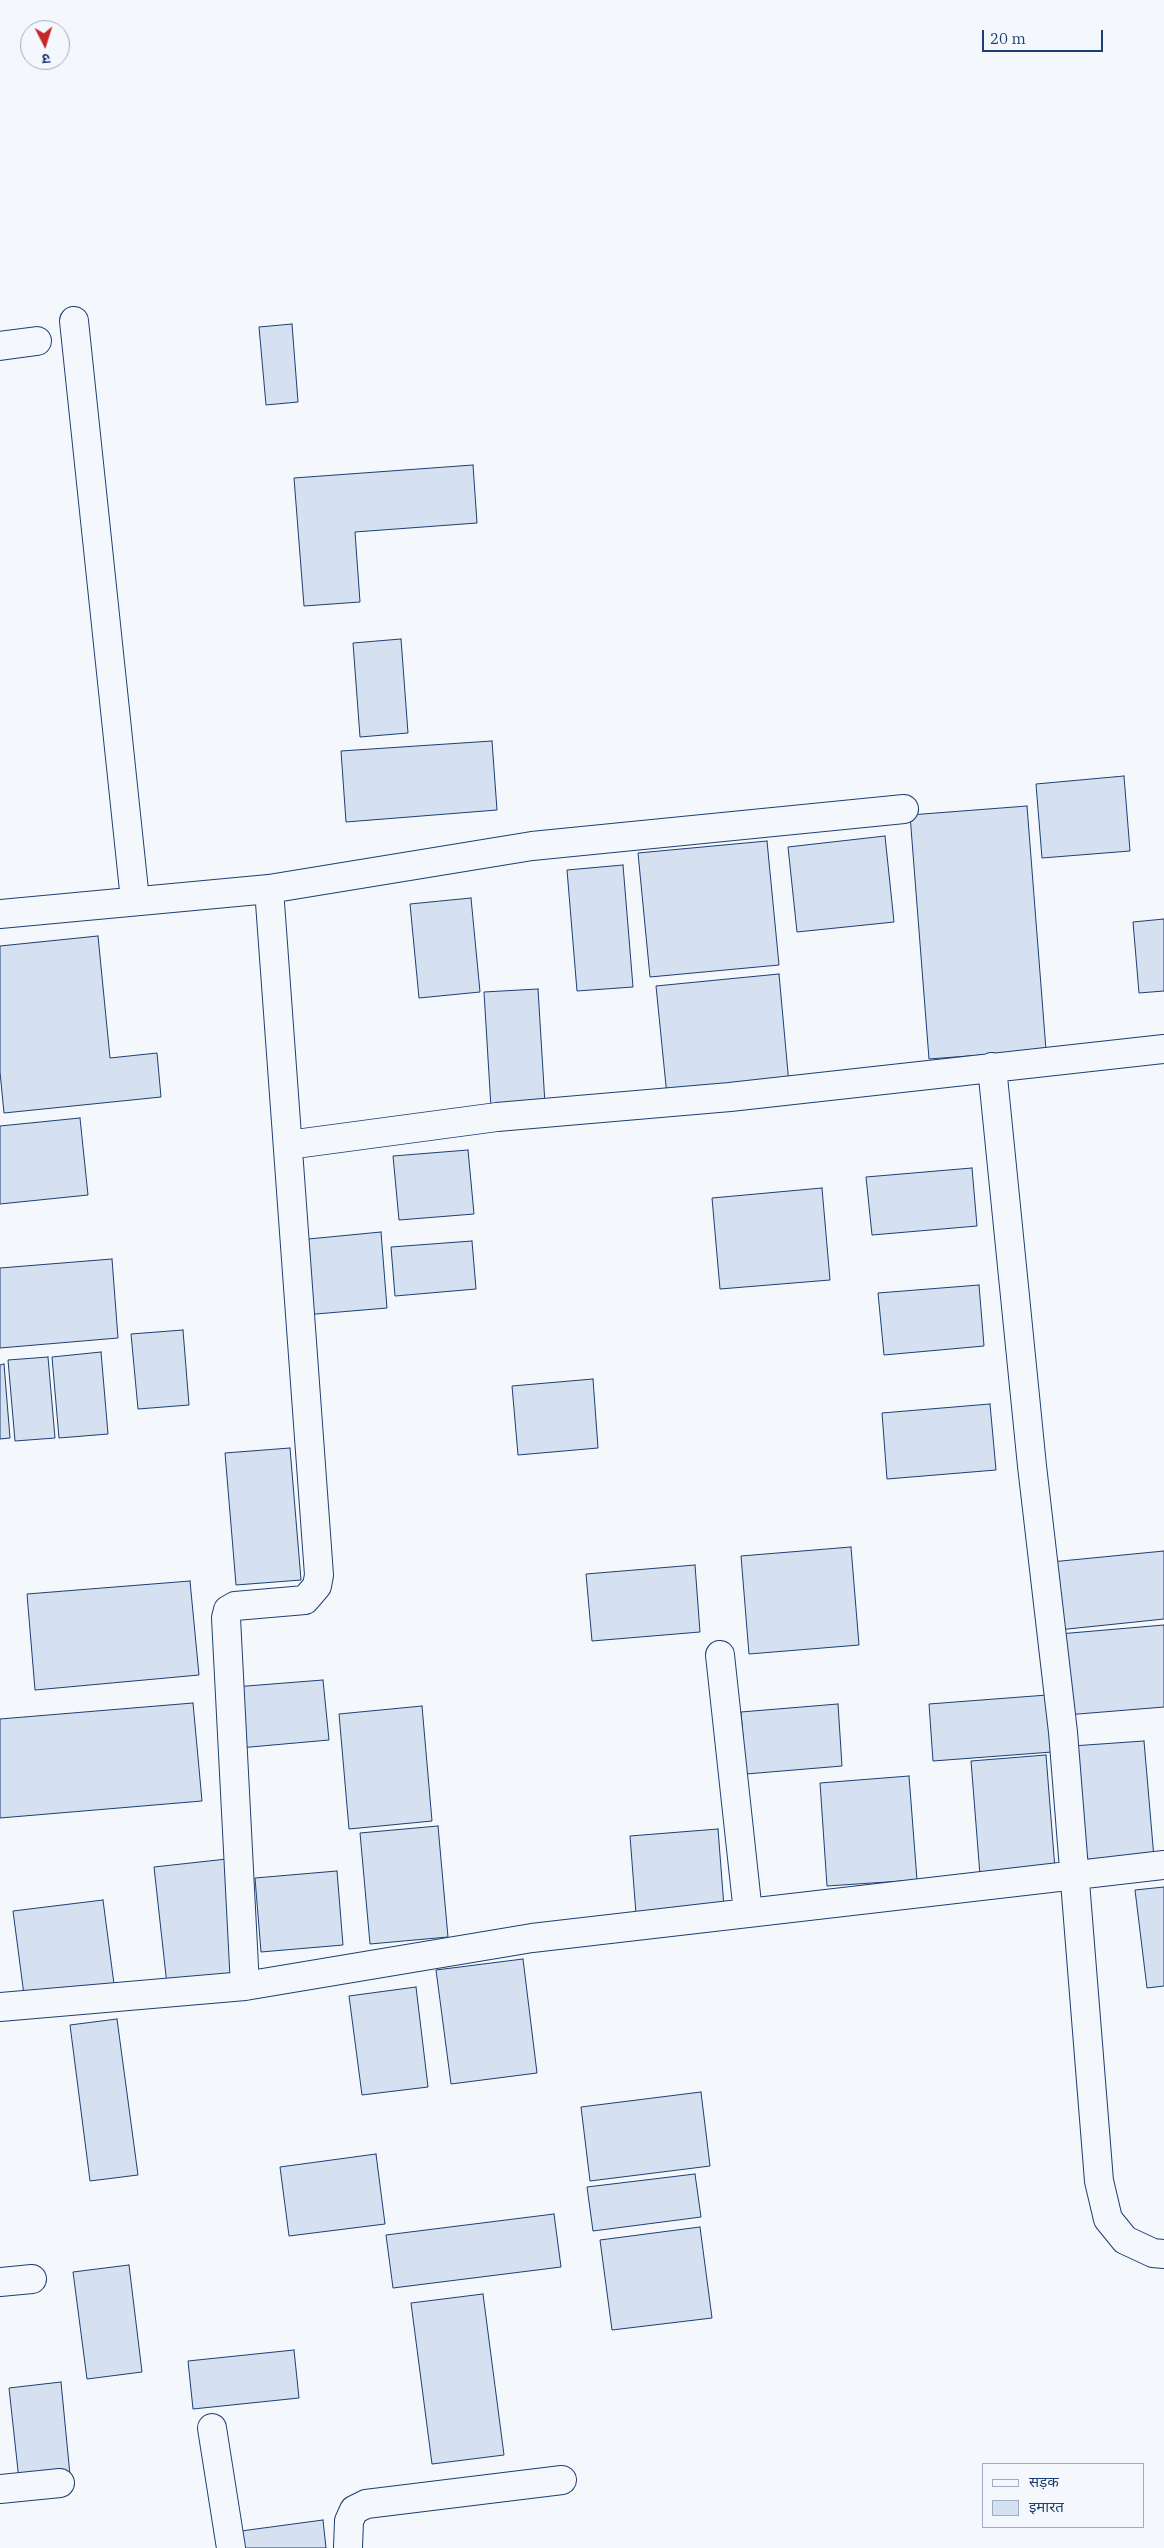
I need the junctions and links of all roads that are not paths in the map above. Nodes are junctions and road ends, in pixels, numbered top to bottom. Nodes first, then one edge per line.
1 (74, 322) dead end
2 (37, 342) dead end
3 (0, 346) edge
4 (904, 809) dead end
5 (269, 889) junction
6 (135, 900) junction
7 (0, 914) edge
8 (1164, 1049) edge
9 (992, 1066) junction
10 (288, 1145) junction
11 (720, 1655) dead end
12 (1164, 1865) edge
13 (1075, 1877) junction
14 (748, 1913) junction
15 (245, 1986) junction
16 (0, 2007) edge
17 (1164, 2254) edge
18 (32, 2279) dead end
19 (0, 2282) edge
20 (212, 2428) dead end
21 (562, 2480) dead end
22 (60, 2483) dead end
23 (0, 2489) edge
24 (230, 2548) edge
25 (348, 2548) edge

1 - 6 street
2 - 3 street
4 - 5 street
5 - 6 street
5 - 10 street
6 - 7 street
8 - 9 street
9 - 10 street
9 - 13 street
10 - 15 street
11 - 14 street
12 - 13 street
13 - 14 street
13 - 17 street
14 - 15 street
15 - 16 street
18 - 19 street
20 - 24 street
21 - 25 street
22 - 23 street

